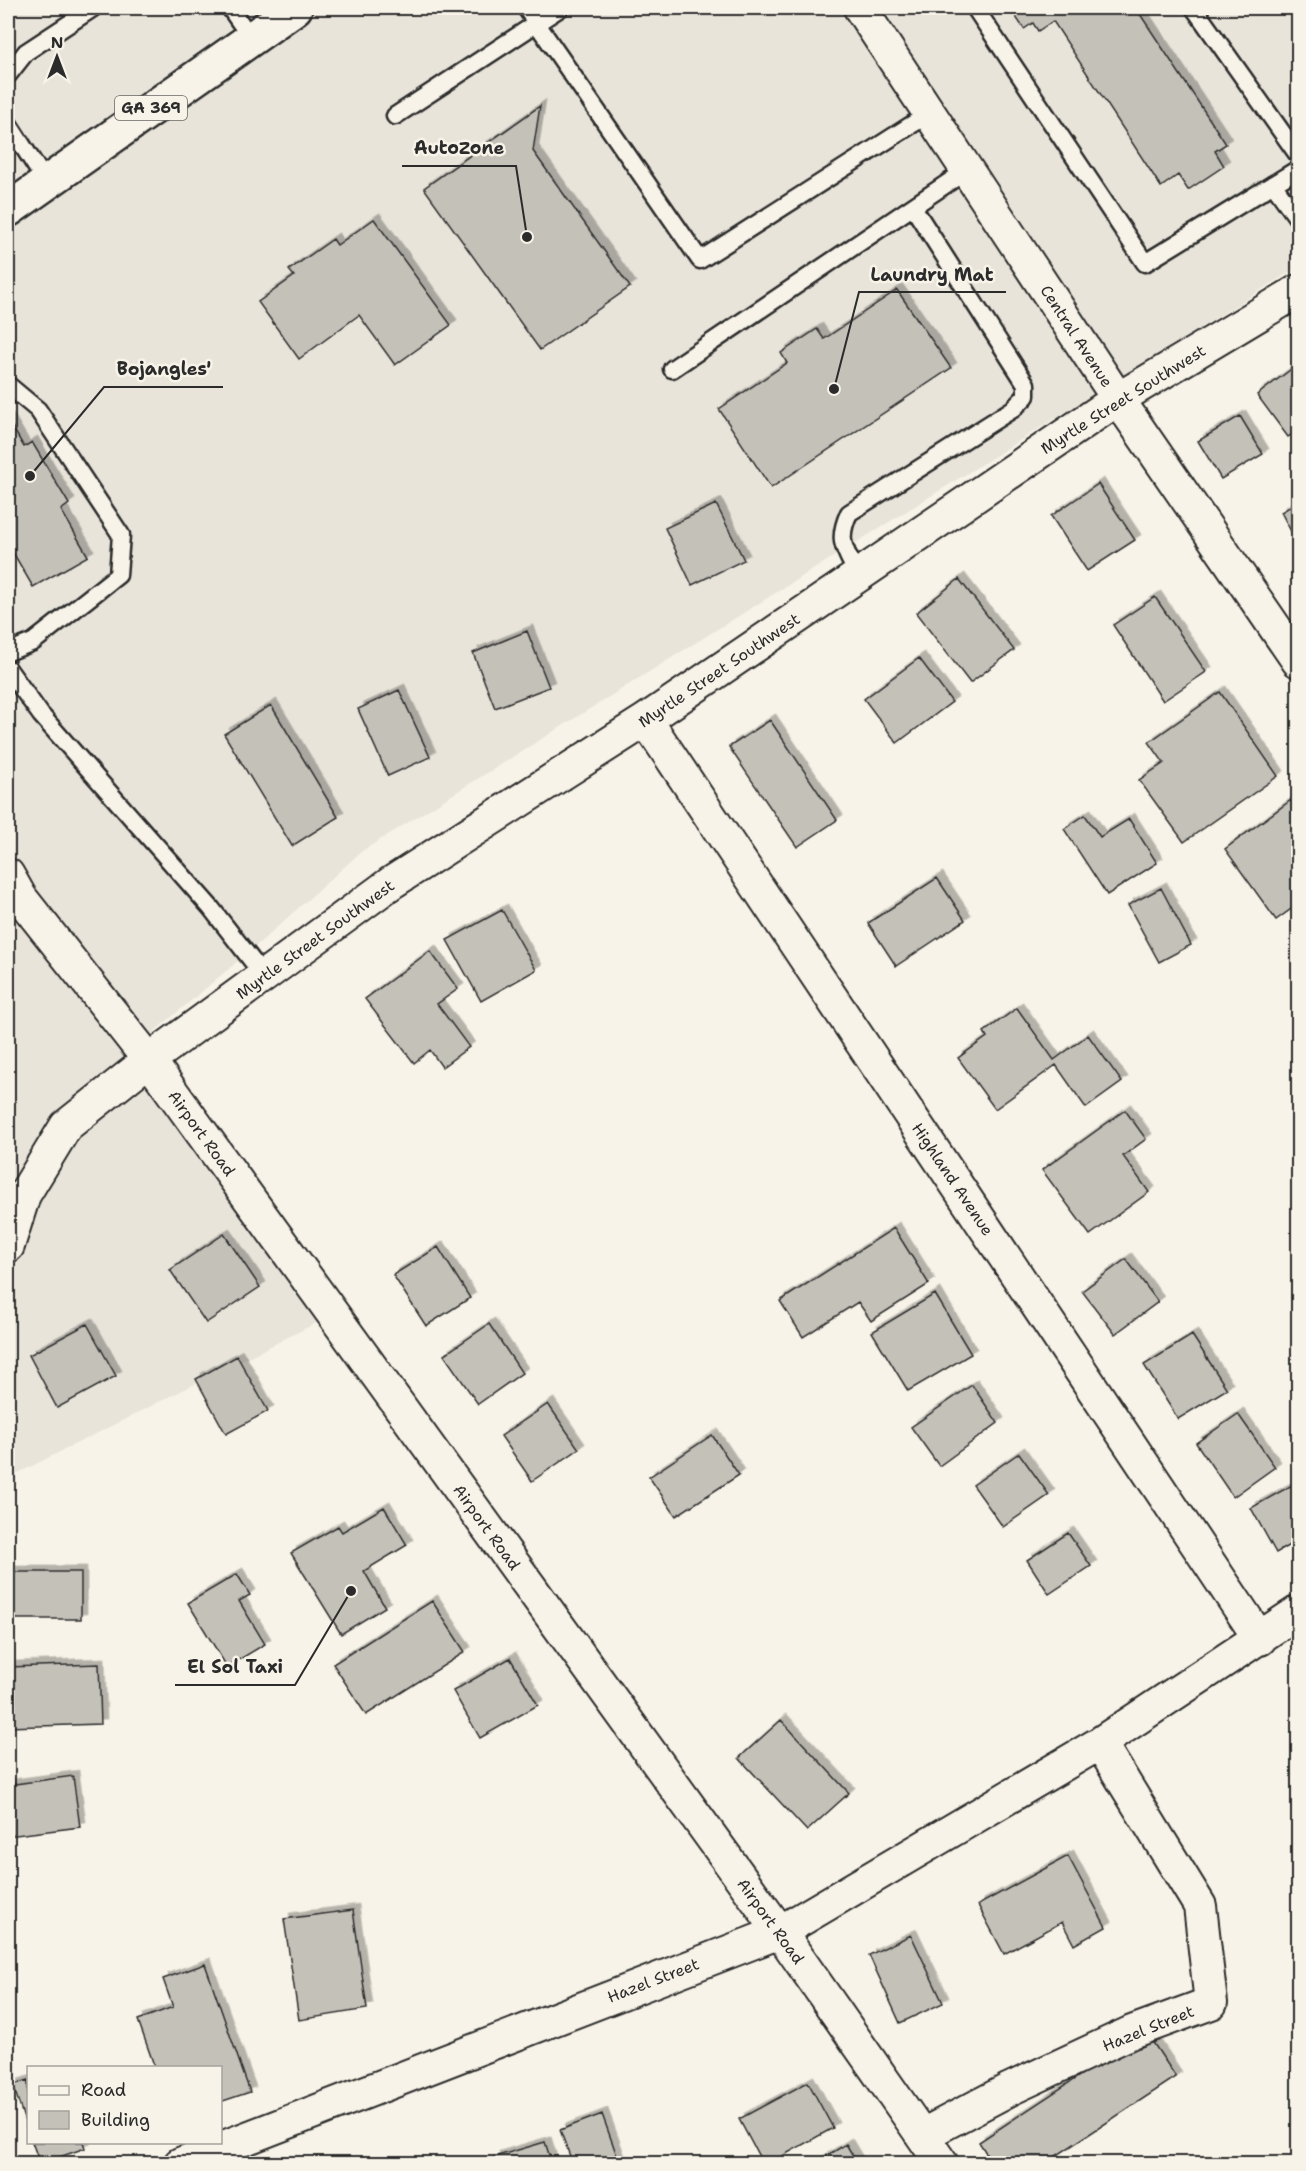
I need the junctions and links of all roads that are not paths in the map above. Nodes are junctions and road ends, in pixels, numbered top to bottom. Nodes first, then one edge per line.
1 (93, 8) edge
2 (230, 8) edge
3 (295, 8) edge
4 (526, 8) edge
5 (560, 8) edge
6 (860, 8) edge
7 (975, 8) edge
8 (1194, 8) edge
9 (537, 23) junction
10 (251, 38) junction
11 (8, 75) edge
12 (930, 112) junction
13 (395, 116) dead end
14 (8, 123) edge
15 (1299, 155) edge
16 (1299, 169) edge
17 (967, 170) junction
18 (46, 182) junction
19 (1273, 184) junction
20 (913, 207) junction
21 (8, 210) edge
22 (1299, 219) edge
23 (1299, 291) edge
24 (672, 369) dead end
25 (8, 385) edge
26 (1118, 399) junction
27 (858, 575) junction
28 (8, 652) edge
29 (1299, 662) edge
30 (8, 669) edge
31 (645, 720) junction
32 (14, 886) edge
33 (264, 976) junction
34 (149, 1060) junction
35 (8, 1246) edge
36 (1299, 1612) edge
37 (1260, 1639) junction
38 (1100, 1743) junction
39 (780, 1932) junction
40 (923, 2135) junction
41 (180, 2163) edge
42 (942, 2163) edge

1 - 11 lane
2 - 10 lane
3 - 10 main road, GA 369
4 - 9 lane
5 - 9 lane
6 - 12 street, Central Avenue
7 - 19 lane
8 - 15 lane
9 - 12 lane
9 - 13 lane
10 - 18 main road, GA 369
12 - 17 street, Central Avenue
14 - 18 lane
16 - 19 lane
17 - 20 lane
17 - 26 street, Central Avenue
18 - 21 main road, GA 369
19 - 22 lane
20 - 24 lane
20 - 27 lane
23 - 26 street, Myrtle Street Southwest
25 - 28 lane
26 - 27 street, Myrtle Street Southwest
26 - 29 street, Central Avenue
27 - 31 street, Myrtle Street Southwest
30 - 33 lane
31 - 33 street, Myrtle Street Southwest
31 - 37 street, Highland Avenue
32 - 34 street, Airport Road
33 - 34 street, Myrtle Street Southwest
34 - 35 street, Myrtle Street Southwest
34 - 39 street, Airport Road
36 - 37 street, Hazel Street
37 - 38 street, Hazel Street
38 - 39 street, Hazel Street
38 - 40 street, Hazel Street
39 - 40 street, Airport Road
39 - 41 street, Hazel Street
40 - 42 street, Airport Road

